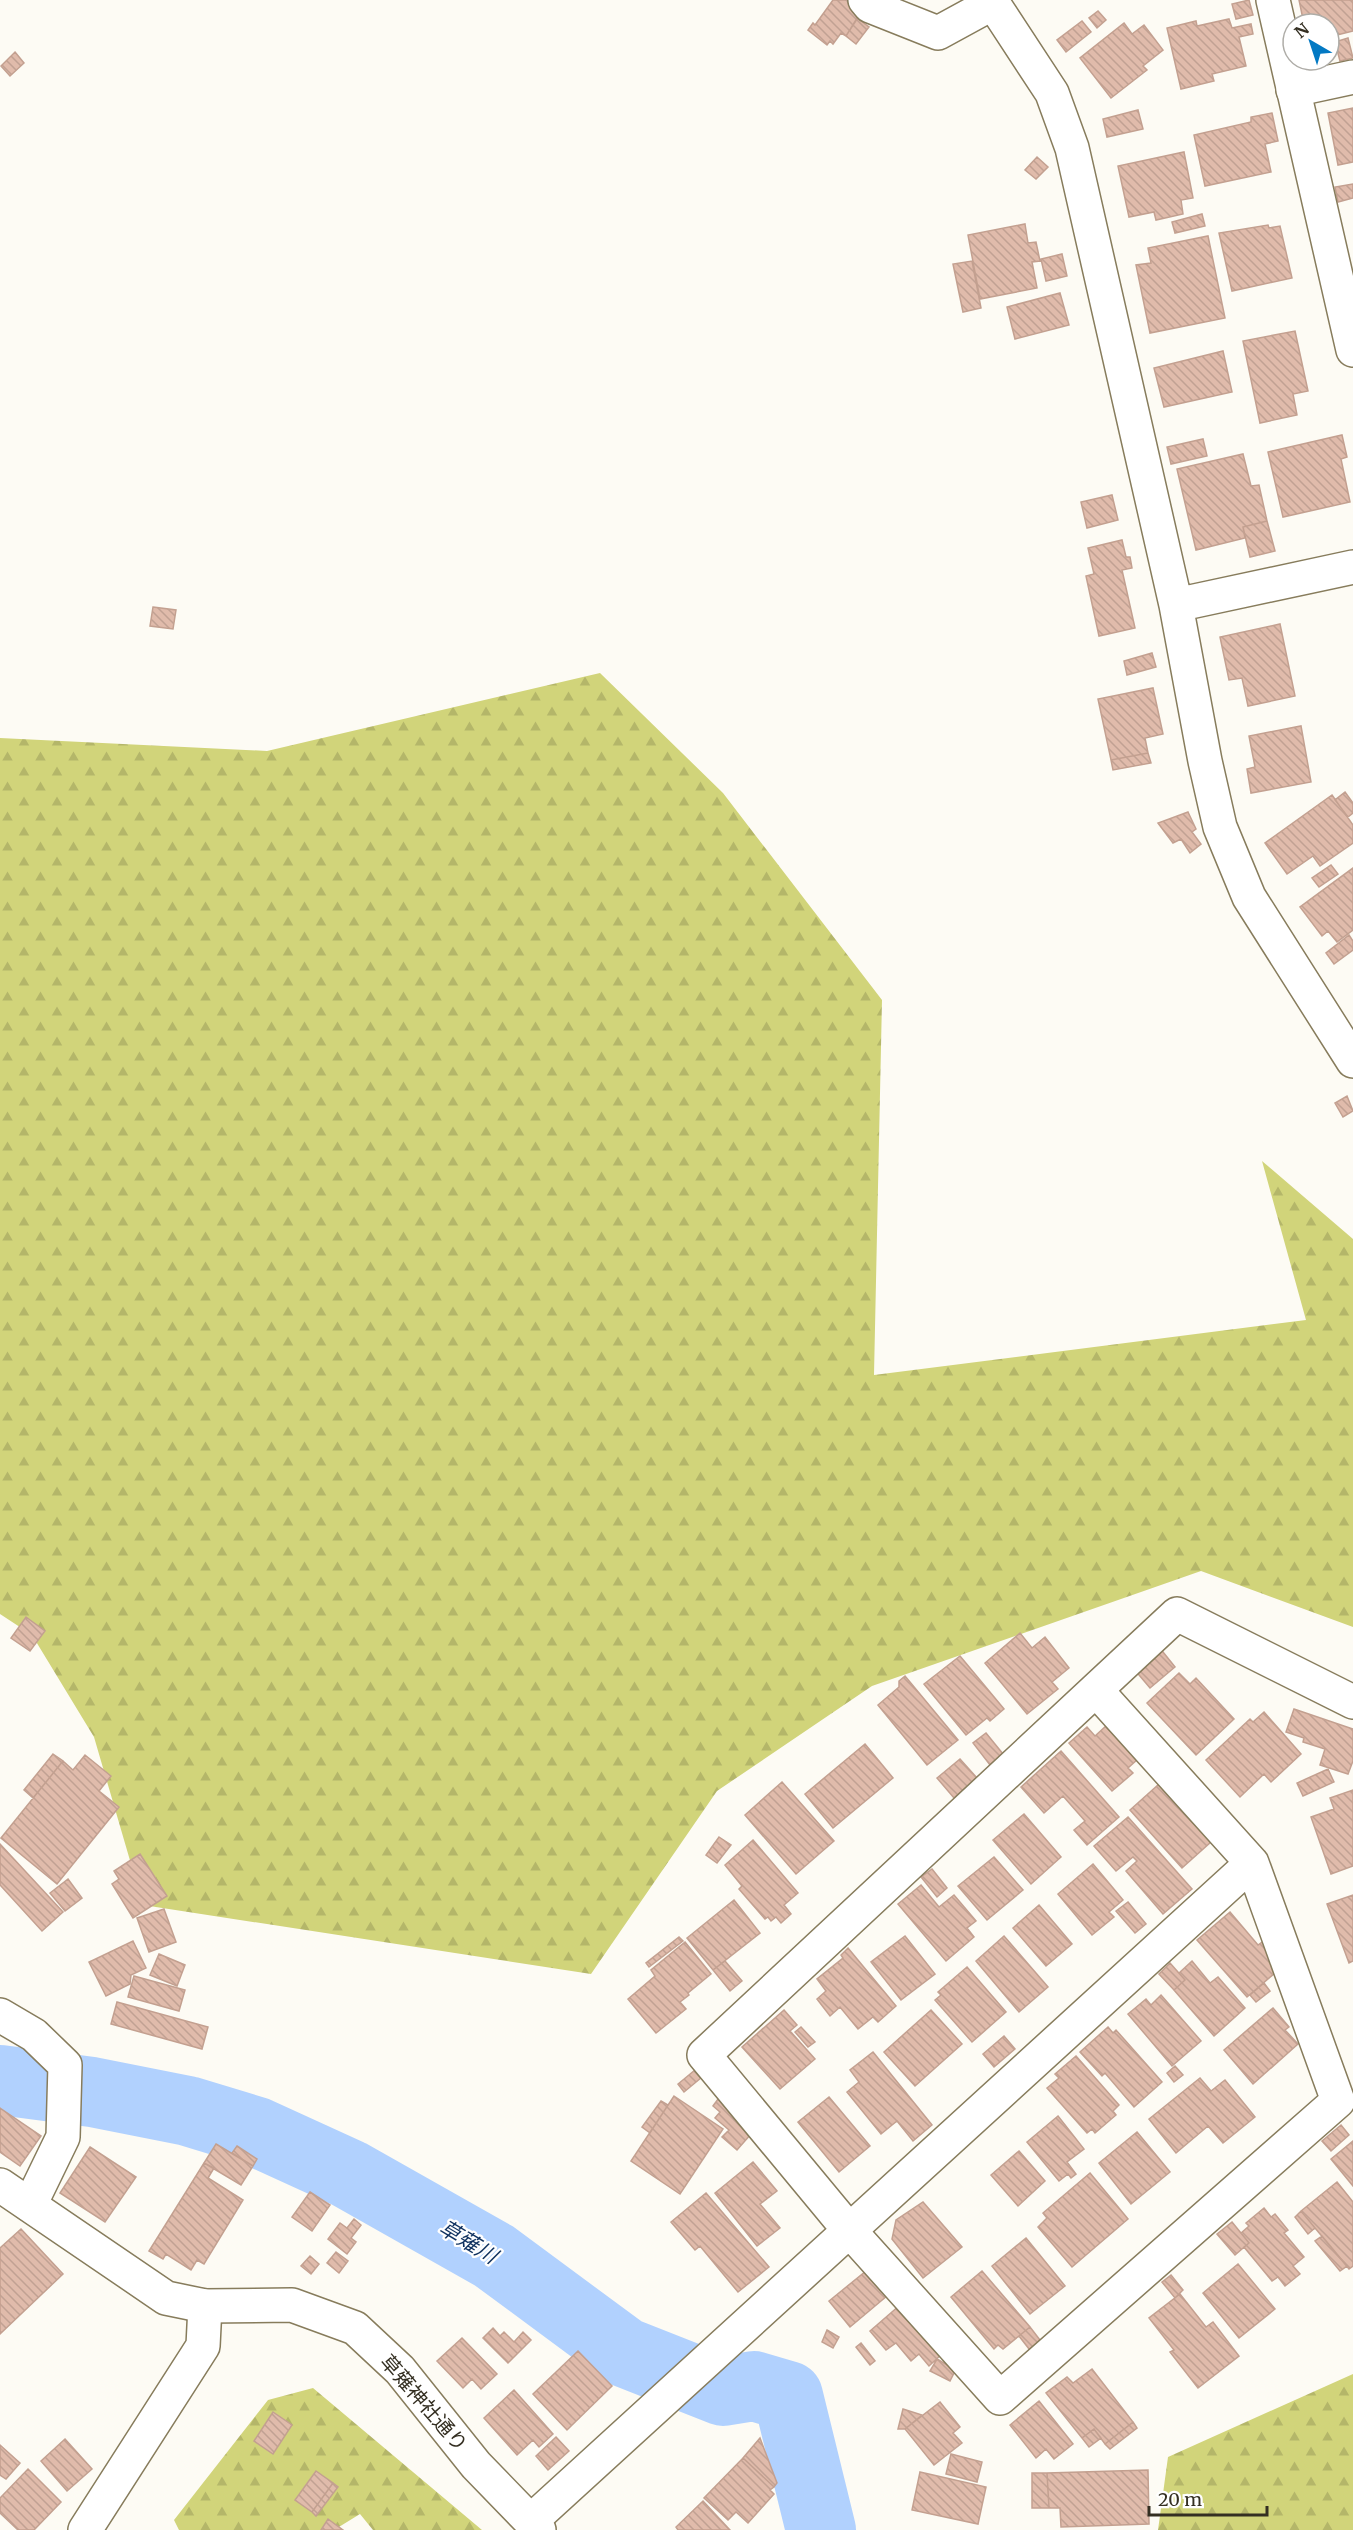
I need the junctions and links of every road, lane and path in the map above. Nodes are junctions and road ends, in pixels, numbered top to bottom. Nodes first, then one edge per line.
1 (865, 0) edge
2 (1273, 0) edge
3 (992, 1) edge
4 (1353, 77) edge
5 (1293, 90) junction
6 (1351, 331) edge
7 (1353, 567) edge
8 (1176, 605) junction
9 (1353, 1061) edge
10 (1096, 1690) junction
11 (1353, 1702) edge
12 (1252, 1863) junction
13 (0, 2015) edge
14 (0, 2185) edge
15 (30, 2205) junction
16 (849, 2230) junction
17 (205, 2306) junction
18 (535, 2526) edge
19 (85, 2530) edge

1 - 3 street
2 - 5 street
3 - 8 street
4 - 5 street
5 - 6 street
7 - 8 street
8 - 9 street
10 - 11 street
10 - 12 street
10 - 16 street
12 - 16 street
12 - 16 street
13 - 15 street
14 - 15 street, 草薙神社通り
15 - 17 street, 草薙神社通り
16 - 18 street
17 - 18 street, 草薙神社通り
17 - 19 street

